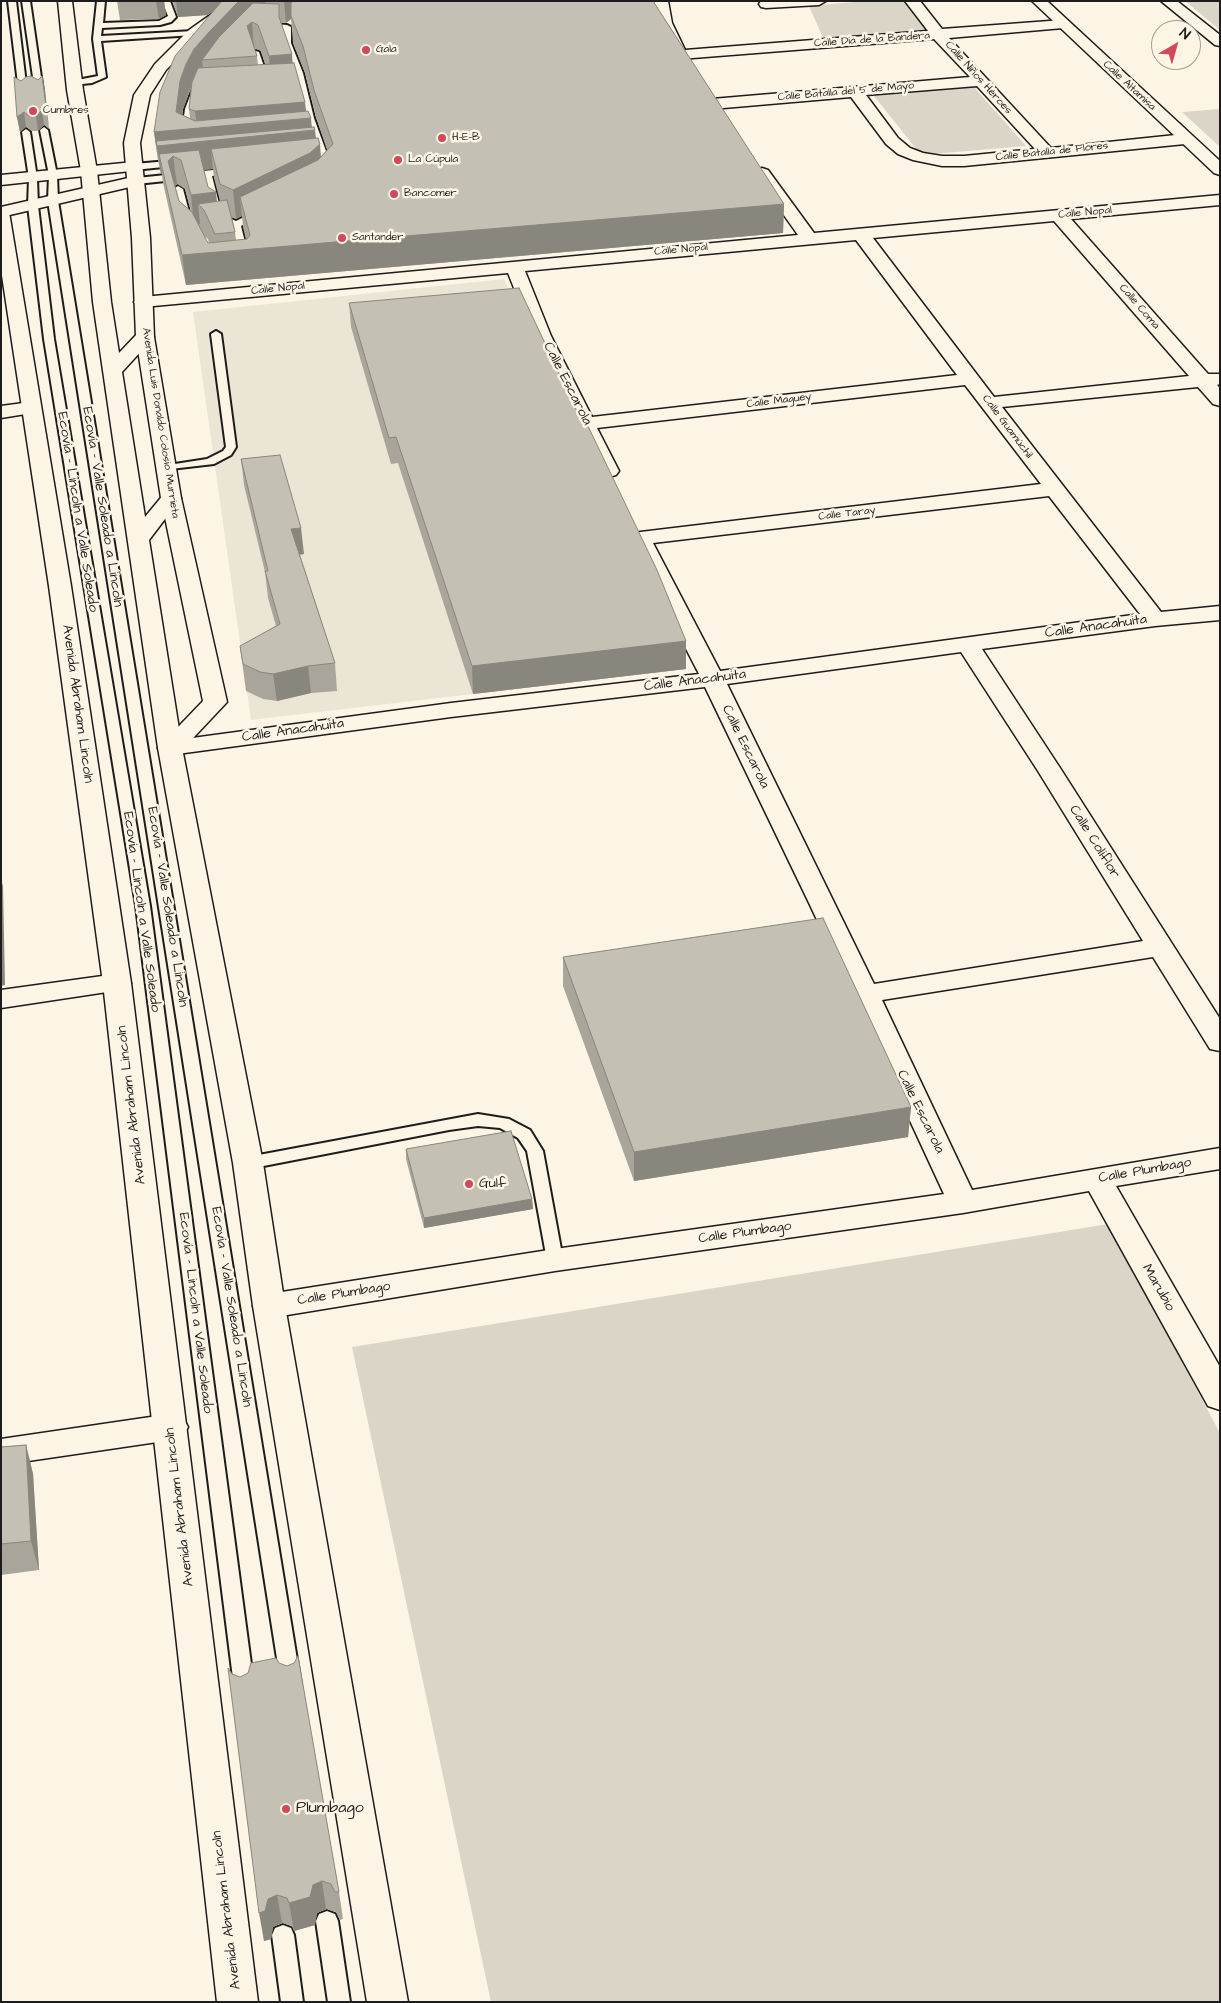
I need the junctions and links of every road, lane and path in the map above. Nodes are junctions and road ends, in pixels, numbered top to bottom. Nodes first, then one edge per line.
1 (12, 1) edge
2 (26, 1) edge
3 (65, 1) edge
4 (101, 1) edge
5 (166, 1) edge
6 (240, 1) edge
7 (661, 1) edge
8 (819, 1) edge
9 (912, 1) edge
10 (1039, 1) edge
11 (1168, 1) edge
12 (797, 3) junction
13 (766, 4) dead end
14 (264, 17) edge
15 (1063, 24) junction
16 (99, 26) junction
17 (194, 32) junction
18 (939, 35) junction
19 (97, 38) junction
20 (1220, 42) edge
21 (817, 44) junction
22 (256, 52) edge
23 (680, 54) junction
24 (691, 71) edge
25 (202, 79) edge
26 (980, 81) junction
27 (74, 83) junction
28 (702, 87) edge
29 (267, 88) edge
30 (855, 90) junction
31 (39, 91) edge
32 (23, 92) edge
33 (712, 104) junction
34 (724, 120) edge
35 (44, 130) edge
36 (26, 132) edge
37 (305, 134) edge
38 (315, 134) junction
39 (1185, 139) junction
40 (190, 143) edge
41 (311, 150) edge
42 (320, 150) junction
43 (1046, 152) junction
44 (752, 159) edge
45 (191, 162) edge
46 (237, 170) edge
47 (1220, 170) edge
48 (89, 172) junction
49 (207, 173) junction
50 (135, 174) junction
51 (53, 176) junction
52 (33, 178) junction
53 (324, 179) edge
54 (1, 180) edge
55 (178, 189) edge
56 (90, 193) junction
57 (1220, 200) edge
58 (53, 201) junction
59 (33, 206) junction
60 (268, 209) edge
61 (1, 212) edge
62 (1058, 215) junction
63 (236, 225) junction
64 (861, 234) junction
65 (808, 238) junction
66 (514, 266) junction
67 (238, 267) edge
68 (143, 302) junction
69 (216, 334) dead end
70 (145, 337) junction
71 (112, 371) junction
72 (971, 379) junction
73 (1211, 379) edge
74 (1220, 400) edge
75 (989, 403) junction
76 (31, 408) junction
77 (1, 412) edge
78 (587, 423) junction
79 (166, 468) junction
80 (1053, 489) junction
81 (620, 494) edge
82 (171, 498) junction
83 (636, 530) joint
84 (138, 540) junction
85 (1218, 615) edge
86 (1155, 620) junction
87 (967, 644) junction
88 (712, 680) junction
89 (170, 748) junction
90 (1160, 947) junction
91 (117, 983) junction
92 (864, 994) junction
93 (1, 999) edge
94 (1220, 1042) edge
95 (1220, 1158) edge
96 (248, 1163) junction
97 (1097, 1179) junction
98 (963, 1202) junction
99 (555, 1260) junction
100 (269, 1306) junction
101 (1220, 1397) edge
102 (171, 1427) junction
103 (1, 1452) edge
104 (291, 1684) edge
105 (245, 1695) edge
106 (327, 1921) dead end
107 (283, 1935) dead end
108 (238, 2002) edge
109 (292, 2002) edge
110 (339, 2002) edge
111 (388, 2002) edge

1 - 32 lane
2 - 31 lane
3 - 27 street
4 - 16 lane
5 - 16 lane
6 - 17 street, Avenida Luis Donaldo Colosio Murrieta
7 - 23 street
8 - 12 street
9 - 18 street, Calle Niños Héroes
10 - 15 street, Calle Altamisa
11 - 20 street
12 - 13 street
12 - 21 street
14 - 38 lane
15 - 18 street, Calle Día de la Bandera
15 - 39 street, Calle Altamisa
16 - 19 lane
17 - 19 lane
17 - 50 street, Avenida Luis Donaldo Colosio Murrieta
18 - 21 street, Calle Día de la Bandera
18 - 26 street, Calle Niños Héroes
19 - 27 lane
21 - 23 street, Calle Día de la Bandera
22 - 29 lane
23 - 24 street
25 - 40 lane
26 - 30 street, Calle Batalla del 5 de Mayo
26 - 43 street, Calle Niños Héroes
27 - 48 street
28 - 33 street
30 - 33 street, Calle Batalla del 5 de Mayo
30 - 43 street, Calle Batalla de Flores
33 - 34 street
35 - 51 lane, Ecovía - Valle Soleado a Lincoln
36 - 52 lane, Ecovía - Lincoln a Valle Soleado
37 - 38 lane
38 - 42 lane
39 - 43 street, Calle Batalla de Flores
39 - 47 street, Calle Altamisa
41 - 42 lane
42 - 53 lane
44 - 65 street
45 - 50 lane
46 - 49 lane
48 - 50 street
48 - 51 street
48 - 56 street
49 - 50 lane
49 - 63 lane
50 - 56 street
50 - 68 street, Avenida Luis Donaldo Colosio Murrieta
51 - 52 street
51 - 58 lane, Ecovía - Valle Soleado a Lincoln
52 - 54 street
52 - 59 lane, Ecovía - Lincoln a Valle Soleado
55 - 63 lane
56 - 58 street
56 - 71 street
57 - 62 street, Calle Nopal
58 - 59 street
58 - 104 lane, Ecovía - Valle Soleado a Lincoln
59 - 61 street
59 - 105 lane, Ecovía - Lincoln a Valle Soleado
60 - 63 lane
61 - 76 street, Avenida Abraham Lincoln
62 - 64 street, Calle Nopal
62 - 73 street, Calle Coma
63 - 67 lane
64 - 65 street, Calle Nopal
64 - 72 street, Calle Guamúchil
65 - 66 street, Calle Nopal
66 - 68 street, Calle Nopal
66 - 78 street, Calle Escarola
68 - 70 street, Avenida Luis Donaldo Colosio Murrieta
69 - 79 lane
70 - 71 street
70 - 79 street, Avenida Luis Donaldo Colosio Murrieta
71 - 84 street
72 - 75 street, Calle Guamúchil
72 - 78 street, Calle Maguey
73 - 74 street, Calle Coma
73 - 75 street
75 - 80 street, Calle Guamúchil
76 - 77 street
76 - 91 street, Avenida Abraham Lincoln
78 - 81 street, Calle Escarola
79 - 82 street, Avenida Luis Donaldo Colosio Murrieta
80 - 83 street, Calle Taray
80 - 86 street, Calle Guamúchil
82 - 84 street
82 - 89 street, Avenida Luis Donaldo Colosio Murrieta
83 - 88 street, Calle Escarola
84 - 89 street
85 - 86 street, Calle Anacahuita
86 - 87 street, Calle Anacahuita
87 - 88 street, Calle Anacahuita
87 - 90 street, Calle Coliflor
88 - 89 street, Calle Anacahuita
88 - 92 street, Calle Escarola
89 - 96 street
90 - 92 street
90 - 94 street, Calle Coliflor
91 - 93 street
91 - 102 street, Avenida Abraham Lincoln
92 - 98 street, Calle Escarola
95 - 97 street, Calle Plumbago
96 - 99 lane
96 - 100 street
97 - 98 street, Calle Plumbago
97 - 101 street, Marubio
98 - 99 street, Calle Plumbago
99 - 100 street, Calle Plumbago
100 - 111 street
102 - 103 street
102 - 108 street, Avenida Abraham Lincoln
106 - 110 lane
107 - 109 lane

